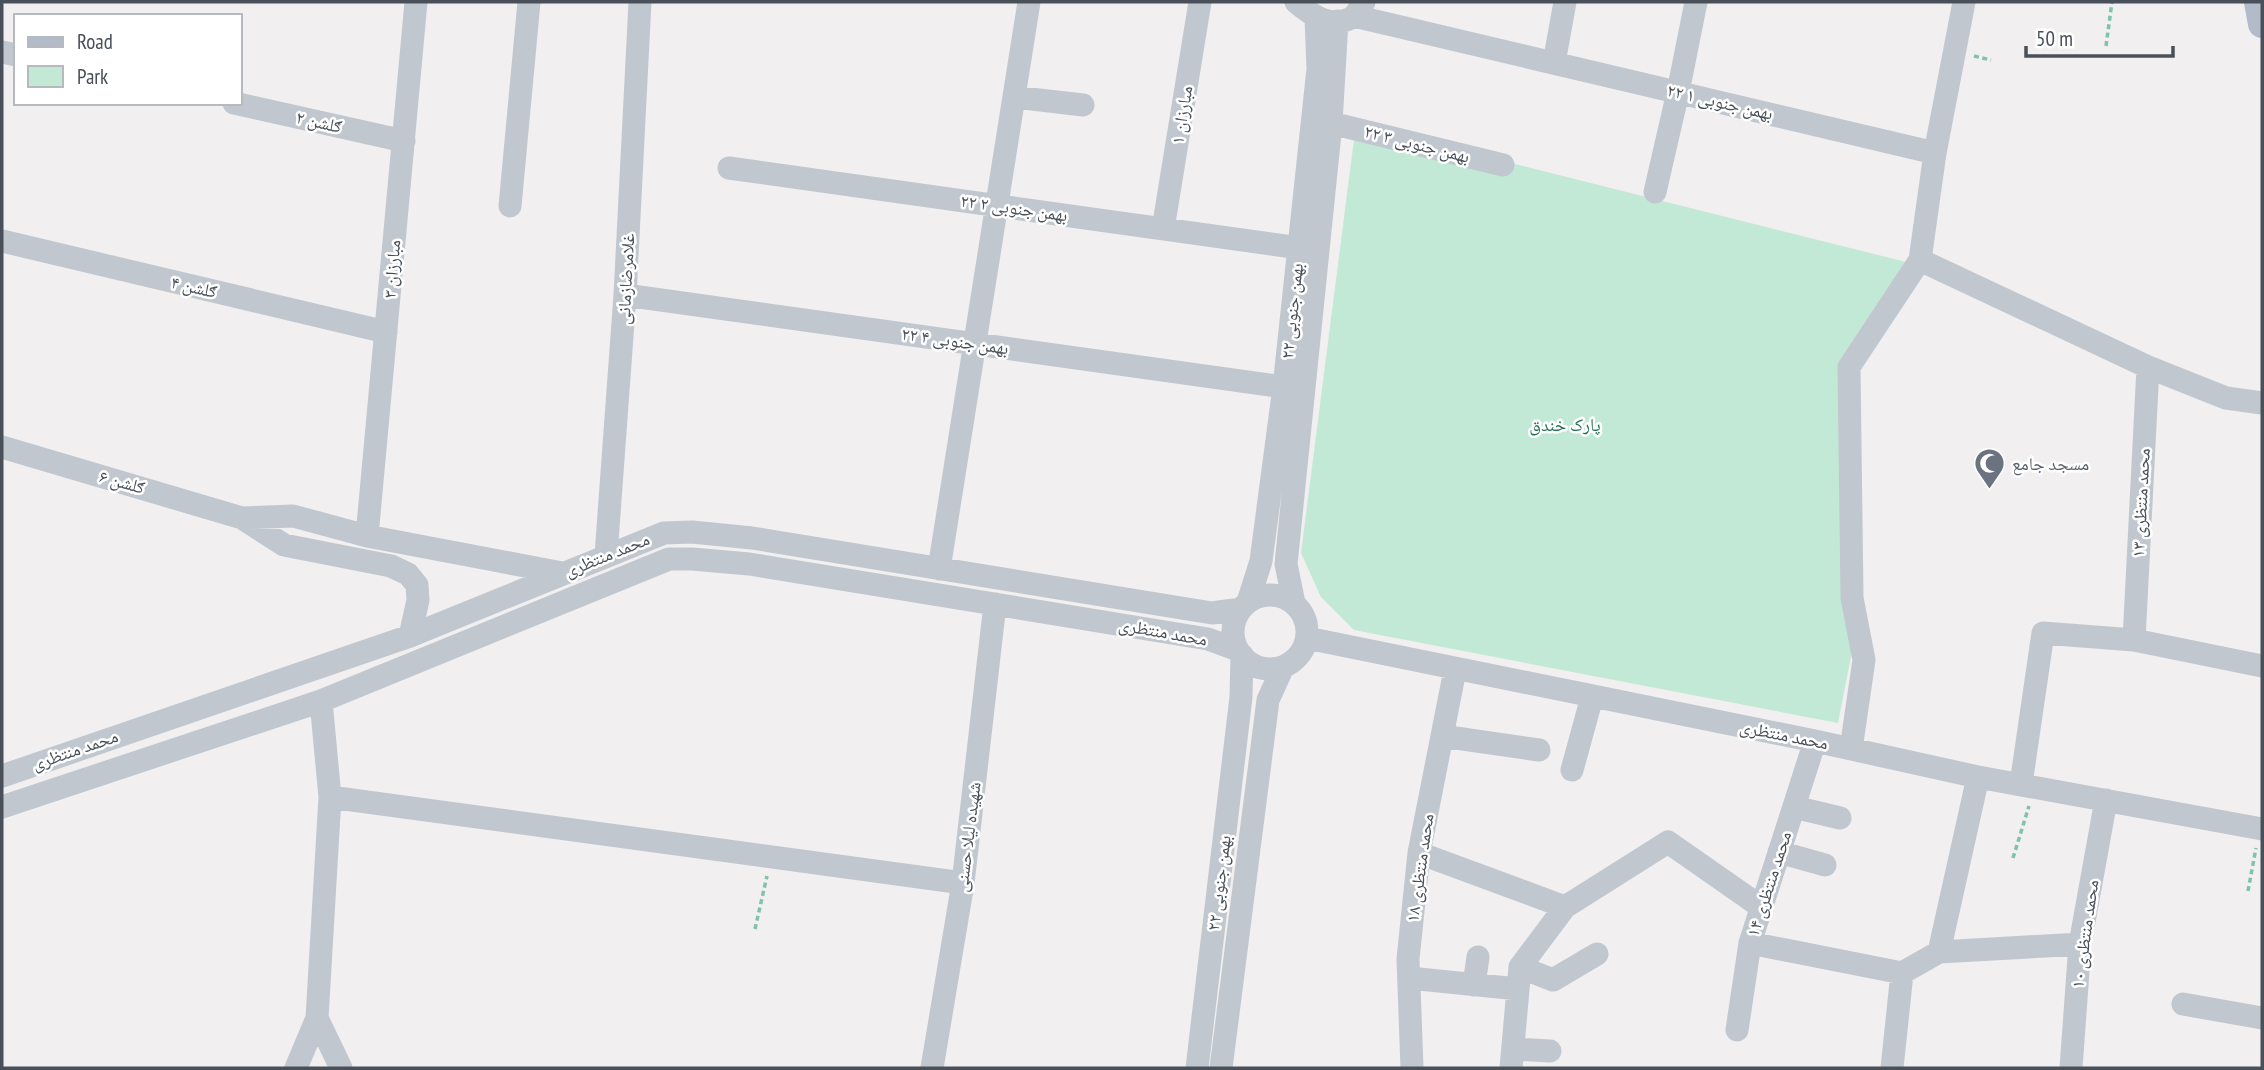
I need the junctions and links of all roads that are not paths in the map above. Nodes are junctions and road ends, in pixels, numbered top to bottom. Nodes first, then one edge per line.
1 (415, 2) edge
2 (529, 2) edge
3 (640, 2) edge
4 (1029, 2) edge
5 (1200, 2) edge
6 (1296, 2) edge
7 (1565, 2) edge
8 (1696, 2) edge
9 (1964, 2) edge
10 (2258, 2) edge
11 (1343, 14) edge
12 (2262, 24) edge
13 (1554, 63) junction
14 (1678, 92) junction
15 (1014, 97) junction
16 (242, 105) edge
17 (1083, 105) dead end
18 (1331, 124) junction
19 (404, 141) junction
20 (1935, 153) junction
21 (1503, 165) dead end
22 (729, 168) dead end
23 (1655, 192) dead end
24 (510, 206) dead end
25 (996, 206) junction
26 (1163, 229) junction
27 (2, 241) edge
28 (1299, 248) junction
29 (1920, 260) junction
30 (625, 295) junction
31 (386, 332) junction
32 (974, 344) junction
33 (2148, 367) junction
34 (1284, 387) junction
35 (2262, 403) edge
36 (2, 447) edge
37 (242, 518) junction
38 (367, 536) junction
39 (607, 555) junction
40 (939, 569) junction
41 (562, 573) junction
42 (1294, 603) junction
43 (995, 604) junction
44 (1245, 605) junction
45 (410, 636) junction
46 (1307, 638) junction
47 (2134, 640) junction
48 (1240, 652) junction
49 (2262, 666) edge
50 (1283, 667) junction
51 (1455, 670) junction
52 (1592, 697) junction
53 (321, 701) junction
54 (138, 729) junction
55 (1442, 736) junction
56 (1815, 741) junction
57 (1851, 749) junction
58 (1539, 750) dead end
59 (154, 757) junction
60 (1572, 770) dead end
61 (2, 776) edge
62 (1978, 777) junction
63 (2028, 786) junction
64 (330, 797) junction
65 (2106, 800) junction
66 (2, 807) edge
67 (1794, 807) junction
68 (1840, 818) dead end
69 (2261, 829) edge
70 (1779, 852) junction
71 (1419, 853) junction
72 (1825, 865) dead end
73 (963, 883) junction
74 (1565, 907) junction
75 (1761, 907) junction
76 (1212, 942) junction
77 (1750, 943) junction
78 (1237, 944) junction
79 (2080, 944) junction
80 (1939, 951) junction
81 (1597, 954) dead end
82 (1478, 957) dead end
83 (1902, 973) junction
84 (1409, 978) junction
85 (1519, 978) junction
86 (1474, 985) junction
87 (2183, 1004) dead end
88 (317, 1018) junction
89 (2262, 1018) edge
90 (1737, 1030) dead end
91 (1550, 1051) dead end
92 (1512, 1059) edge
93 (296, 1068) edge
94 (341, 1068) edge
95 (932, 1068) edge
96 (1197, 1068) edge
97 (1221, 1068) edge
98 (1412, 1068) edge
99 (1892, 1068) edge
100 (2071, 1068) edge

1 - 19 street, مبارزان ۳
2 - 24 street
3 - 30 street, غلامرضازمانی
4 - 15 street
5 - 26 street, مبارزان ۱
6 - 11 street
7 - 13 street
8 - 14 street
9 - 20 street
10 - 12 main road
11 - 13 street, ۲۲ بهمن جنوبی ۱
11 - 18 street, ۲۲ بهمن جنوبی
11 - 28 street, ۲۲ بهمن جنوبی
13 - 14 street, ۲۲ بهمن جنوبی ۱
14 - 20 street, ۲۲ بهمن جنوبی ۱
14 - 23 street
15 - 17 street
15 - 25 street
16 - 19 street, ګلشن ۲
18 - 21 street, ۲۲ بهمن جنوبی ۳
18 - 42 street, ۲۲ بهمن جنوبی
19 - 31 street, مبارزان ۳
20 - 29 street
22 - 25 street, ۲۲ بهمن جنوبی ۲
25 - 26 street, ۲۲ بهمن جنوبی ۲
25 - 32 street
26 - 28 street, ۲۲ بهمن جنوبی ۲
27 - 31 street, ګلشن ۴
28 - 34 street, ۲۲ بهمن جنوبی
29 - 33 street
29 - 57 street
30 - 32 street, ۲۲ بهمن جنوبی ۴
30 - 39 street, غلامرضازمانی
31 - 38 street, مبارزان ۳
32 - 34 street, ۲۲ بهمن جنوبی ۴
32 - 40 street
33 - 35 street
33 - 47 street, محمد منتظری ۱۳
34 - 44 street, ۲۲ بهمن جنوبی
36 - 37 street, ګلشن ۶
37 - 38 street
37 - 45 street
38 - 41 street
39 - 40 street, محمد منتظری
39 - 41 street, محمد منتظری
40 - 44 street, محمد منتظری
41 - 45 street, محمد منتظری
42 - 44 street
42 - 46 street
43 - 48 street, محمد منتظری
43 - 53 street, محمد منتظری
43 - 73 street, شهیده لیلا حسنی
44 - 48 street
45 - 54 street, محمد منتظری
46 - 50 street
46 - 51 street, محمد منتظری
47 - 49 street
47 - 63 street
48 - 50 street
48 - 76 street, ۲۲ بهمن جنوبی
50 - 78 street, ۲۲ بهمن جنوبی
51 - 52 street, محمد منتظری
51 - 55 street, محمد منتظری ۱۸
52 - 56 street, محمد منتظری
52 - 60 street
53 - 59 street, محمد منتظری
53 - 64 street
54 - 59 street
54 - 61 street, محمد منتظری
55 - 58 street
55 - 71 street, محمد منتظری ۱۸
56 - 57 street, محمد منتظری
56 - 67 street, محمد منتظری ۱۴
57 - 62 street, محمد منتظری
59 - 66 street, محمد منتظری
62 - 63 street, محمد منتظری
62 - 80 street
63 - 65 street, محمد منتظری
64 - 73 street
64 - 88 street
65 - 69 street, محمد منتظری
65 - 79 street, محمد منتظری ۱۰
67 - 68 street
67 - 70 street, محمد منتظری ۱۴
70 - 72 street
70 - 75 street, محمد منتظری ۱۴
71 - 74 street
71 - 84 street, محمد منتظری ۱۸
73 - 95 street, شهیده لیلا حسنی
74 - 75 street
74 - 85 street
75 - 77 street, محمد منتظری ۱۴
76 - 78 street
76 - 96 street, ۲۲ بهمن جنوبی
77 - 83 street
77 - 90 street, محمد منتظری ۱۴
78 - 97 street, ۲۲ بهمن جنوبی
79 - 80 street
79 - 100 street, محمد منتظری ۱۰
80 - 83 street
81 - 85 street
82 - 86 street
83 - 99 street
84 - 86 street
84 - 98 street, محمد منتظری ۱۸
85 - 86 street
85 - 92 street
87 - 89 street
88 - 93 street
88 - 94 street
91 - 92 street

